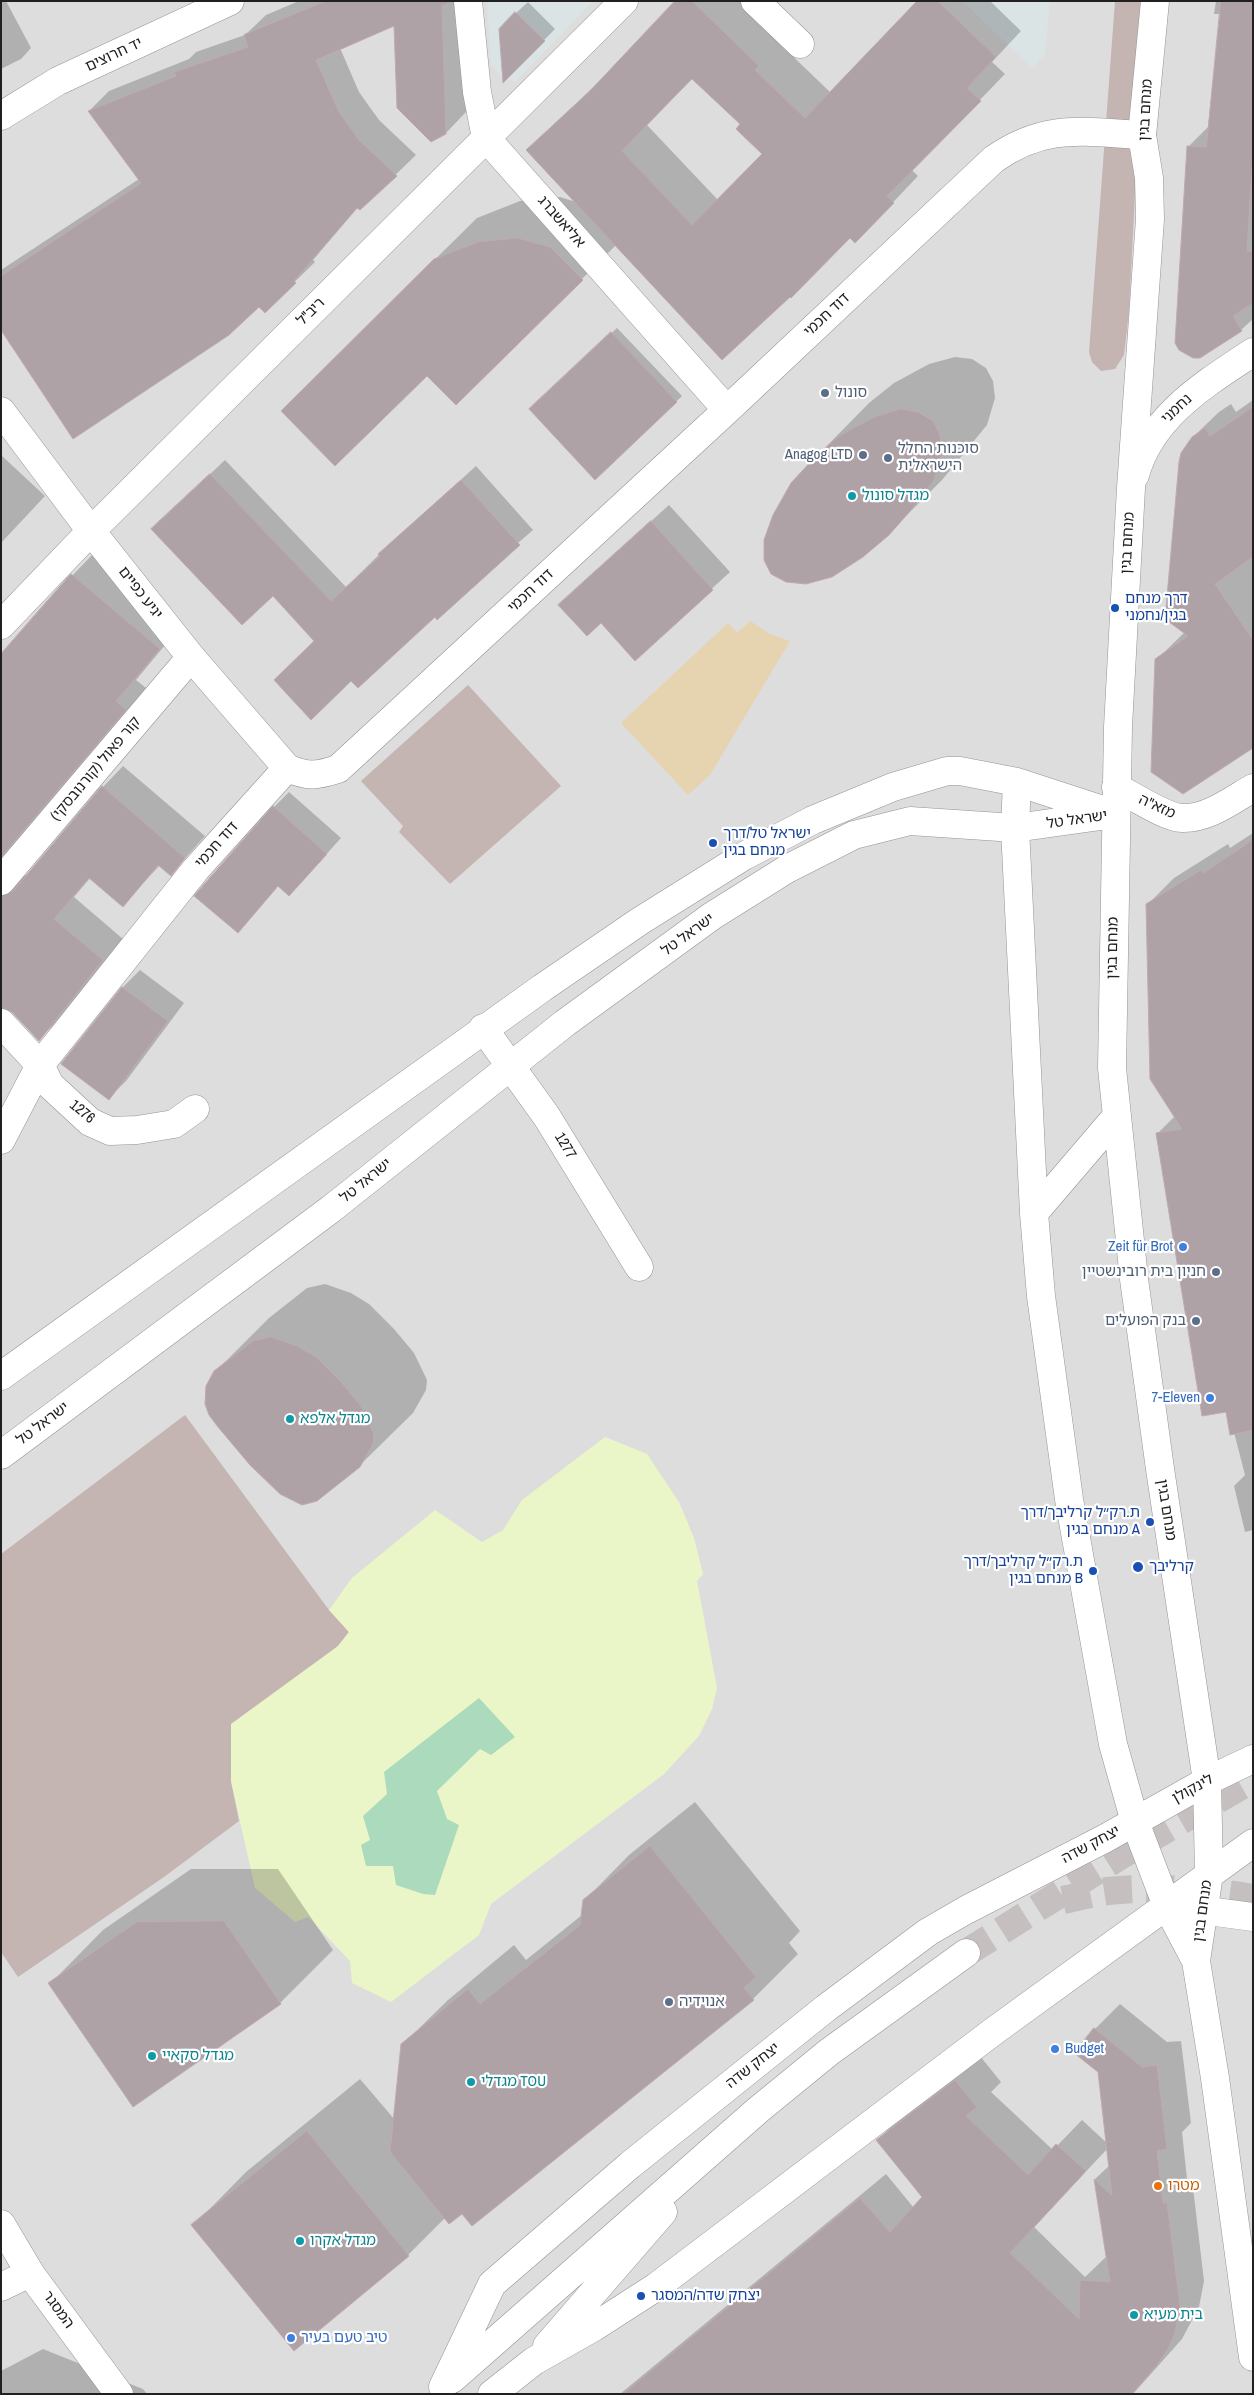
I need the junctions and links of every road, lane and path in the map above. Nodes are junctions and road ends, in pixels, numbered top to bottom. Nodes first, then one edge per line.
1 (230, 1) edge
2 (468, 1) edge
3 (624, 1) edge
4 (755, 1) edge
5 (1155, 1) edge
6 (800, 44) dead end
7 (1, 116) edge
8 (1142, 135) junction
9 (486, 138) junction
10 (1253, 352) edge
11 (727, 410) junction
12 (1, 411) edge
13 (1131, 488) junction
14 (91, 531) junction
15 (1, 625) edge
16 (191, 656) junction
17 (287, 768) junction
18 (1016, 782) junction
19 (1116, 787) junction
20 (1253, 788) edge
21 (1115, 814) junction
22 (1015, 828) junction
23 (1, 881) edge
24 (1, 1023) edge
25 (484, 1028) junction
26 (510, 1065) junction
27 (40, 1066) junction
28 (194, 1109) dead end
29 (1116, 1117) junction
30 (1, 1140) edge
31 (1034, 1214) junction
32 (639, 1267) dead end
33 (1, 1376) edge
34 (1, 1455) edge
35 (1253, 1760) edge
36 (1207, 1781) junction
37 (1135, 1822) junction
38 (1253, 1843) edge
39 (1209, 1874) junction
40 (1167, 1906) junction
41 (1205, 1909) junction
42 (1253, 1917) edge
43 (966, 1953) tunnel mouth
44 (1196, 1961) junction
45 (731, 2134) junction
46 (1, 2224) edge
47 (30, 2273) junction
48 (1, 2287) edge
49 (1253, 2357) edge
50 (534, 2360) junction
51 (439, 2390) edge
52 (119, 2394) edge
53 (492, 2394) edge

1 - 7 street, יד חרוצים
2 - 9 street
3 - 9 street, ריב"ל
4 - 6 street
5 - 8 street, מנחם בגין
8 - 11 street, דוד חכמי
8 - 13 street, מנחם בגין
9 - 11 street, אליאשברג
9 - 14 street, ריב"ל
10 - 13 street, נחמני
11 - 17 street, דוד חכמי
12 - 14 street, יגיע כפיים
13 - 19 street, מנחם בגין
14 - 15 street, ריב"ל
14 - 16 street, יגיע כפיים
16 - 17 street, יגיע כפיים
16 - 23 street, קור פאול (קורנובסקי)
17 - 27 street, דוד חכמי
18 - 21 street, ישראל טל
18 - 22 street, מנחם בגין
18 - 25 street, ישראל טל
19 - 20 street, מזא''ה
19 - 21 street, מנחם בגין
21 - 22 street, ישראל טל
21 - 29 street, מנחם בגין
22 - 26 street, ישראל טל
22 - 31 street, מנחם בגין
24 - 27 street, 1276
25 - 26 street, 1277
25 - 33 street, ישראל טל
26 - 32 street, 1277
26 - 34 street, ישראל טל
27 - 28 street, 1276
27 - 30 street, דוד חכמי
29 - 31 street
29 - 36 street, מנחם בגין
31 - 37 street, מנחם בגין
35 - 36 street, לינקולן
36 - 37 street, לינקולן
36 - 39 street, מנחם בגין
37 - 40 street, מנחם בגין
37 - 51 street, יצחק שדה
38 - 39 street
39 - 40 street
39 - 41 street, מנחם בגין
40 - 41 street
40 - 44 street, מנחם בגין
40 - 50 street, יצחק שדה
41 - 42 street
41 - 44 street, מנחם בגין
43 - 45 street, יצחק שדה
44 - 49 street, מנחם בגין
45 - 50 street, יצחק שדה
45 - 51 street, יצחק שדה
46 - 47 street, המסגר
47 - 48 street
47 - 52 street, המסגר
50 - 53 street, יצחק שדה

